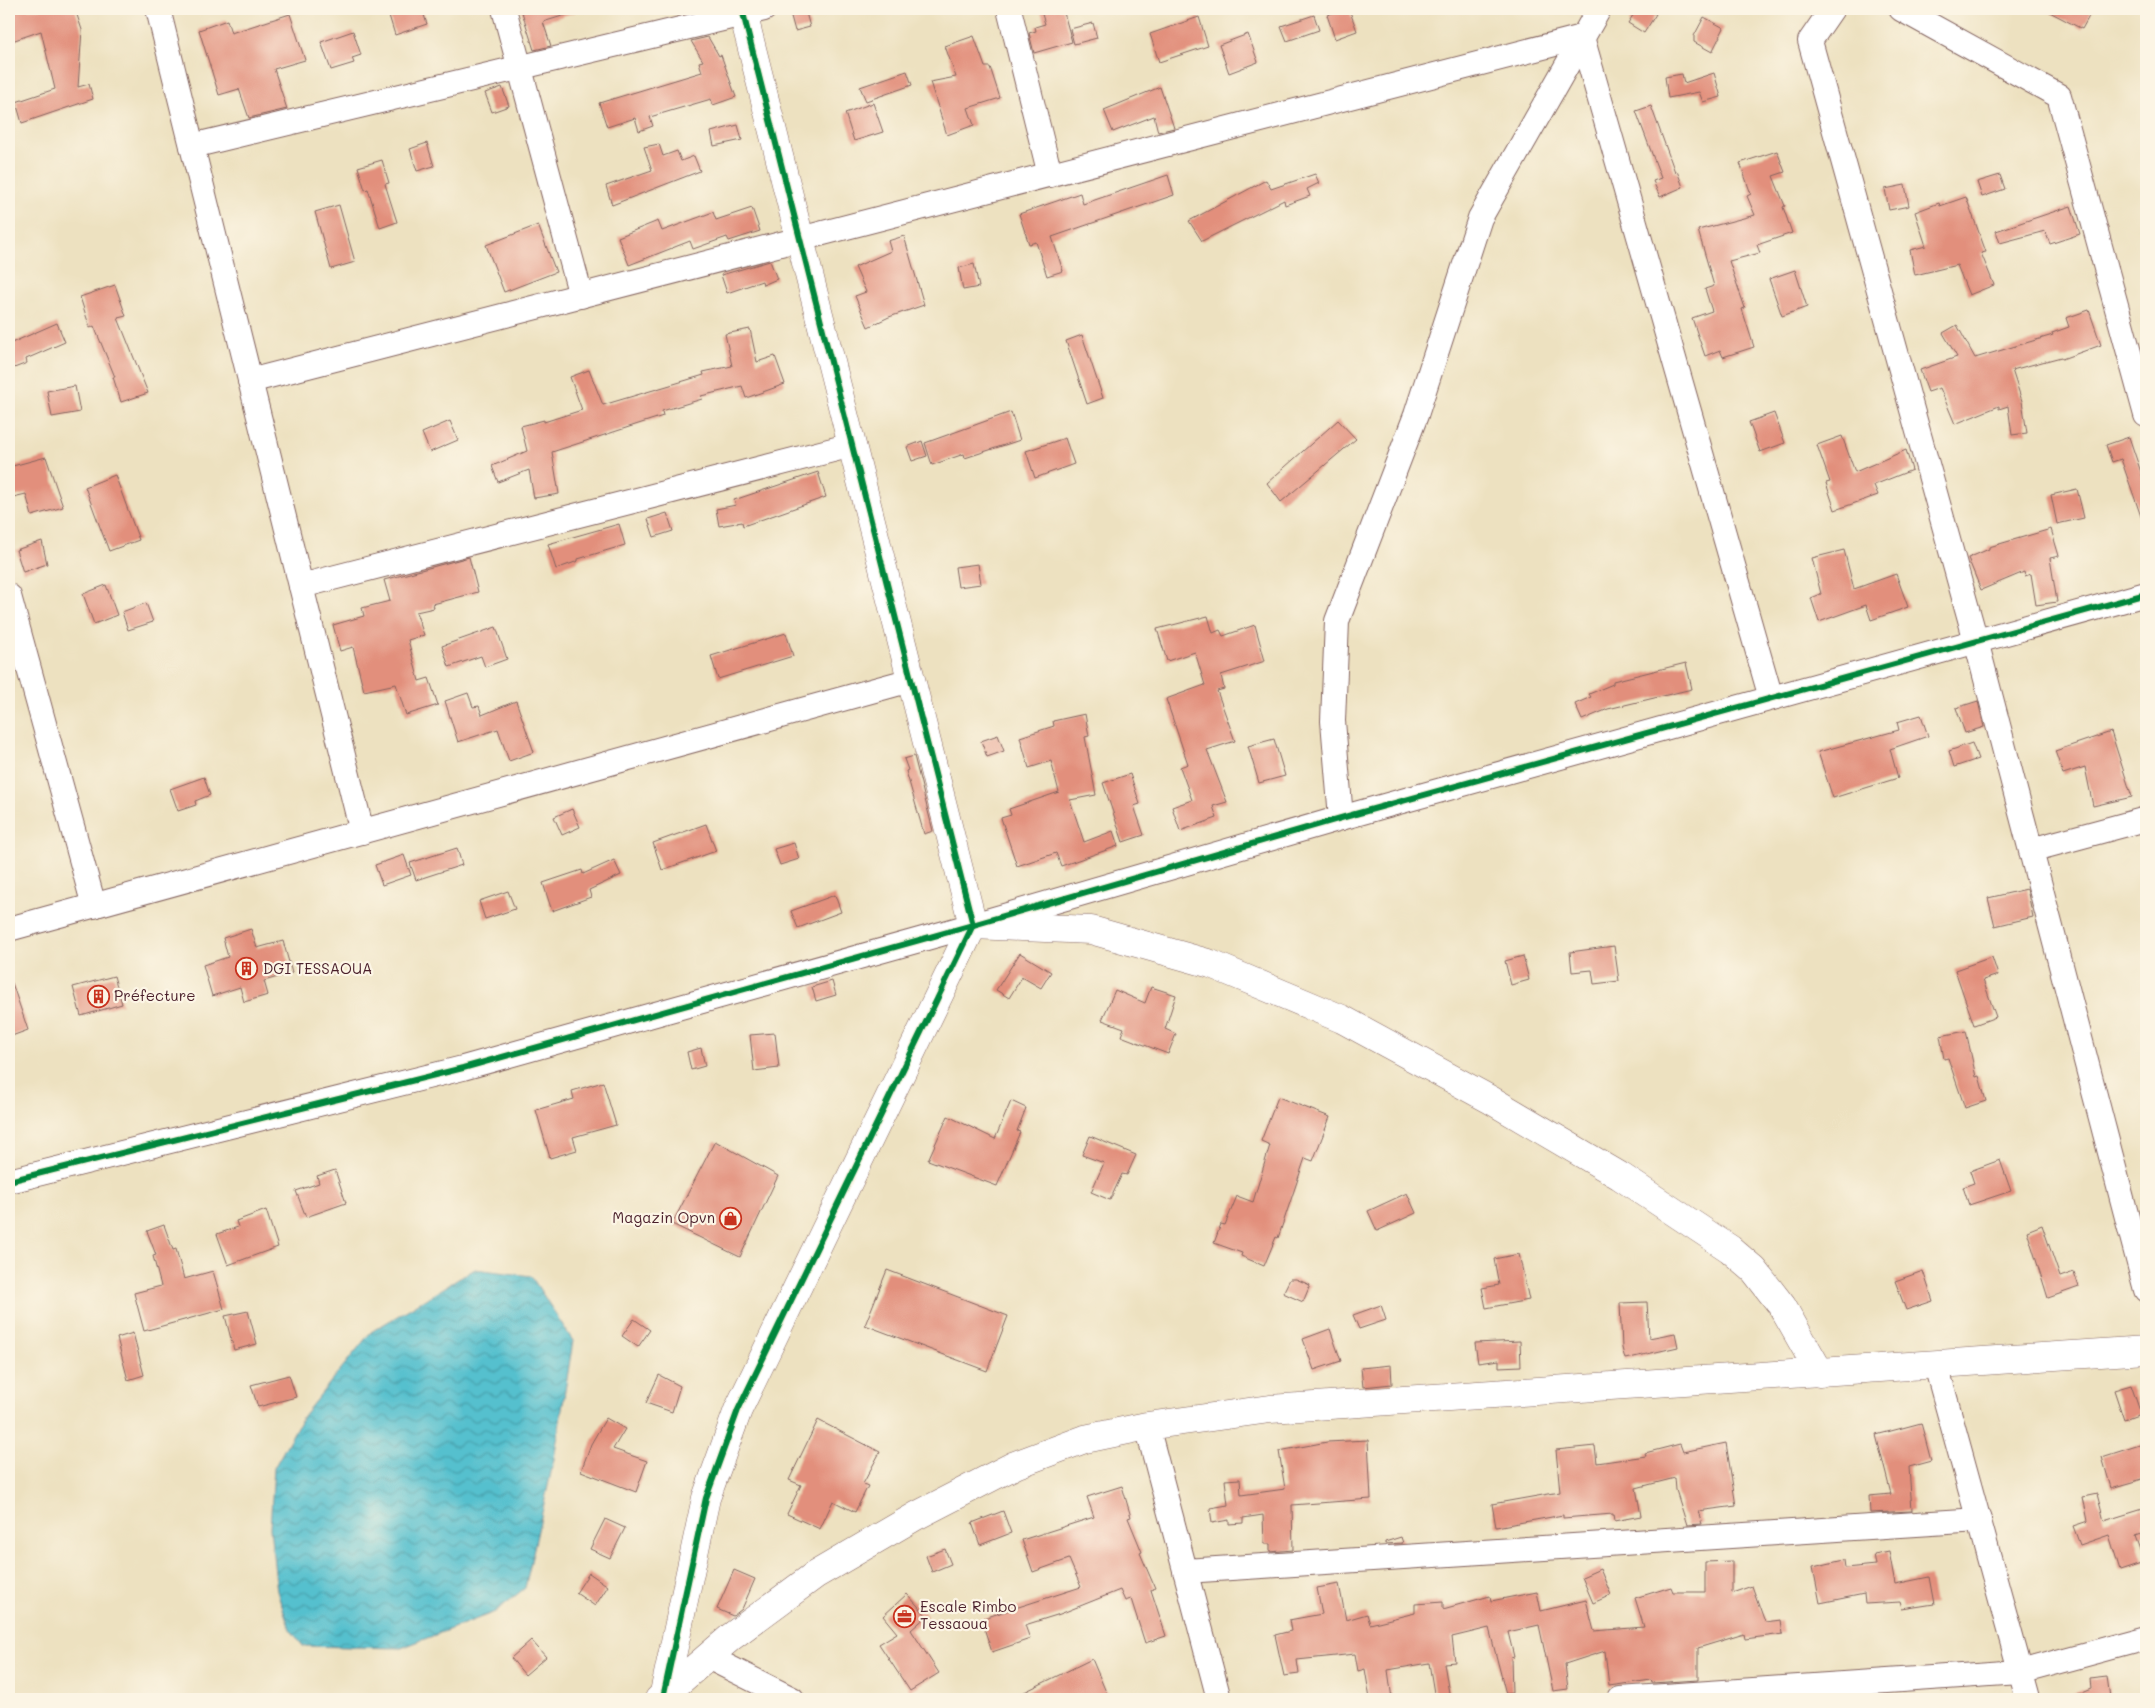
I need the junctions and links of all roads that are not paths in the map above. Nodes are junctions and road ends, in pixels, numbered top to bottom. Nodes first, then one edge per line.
1 (158, 9) edge
2 (504, 9) edge
3 (1009, 9) edge
4 (1599, 9) edge
5 (1832, 9) edge
6 (1901, 9) edge
7 (750, 11) edge
8 (1582, 37) junction
9 (520, 68) junction
10 (192, 146) junction
11 (1050, 175) junction
12 (800, 239) junction
13 (580, 296) junction
14 (250, 381) junction
15 (2146, 415) edge
16 (852, 444) junction
17 (301, 586) junction
18 (2146, 594) edge
19 (9, 596) edge
20 (1976, 642) junction
21 (911, 680) junction
22 (1771, 698) junction
23 (1341, 818) junction
24 (2146, 819) edge
25 (362, 832) junction
26 (2031, 850) junction
27 (94, 906) junction
28 (973, 925) junction
29 (9, 929) edge
30 (9, 1181) edge
31 (2141, 1248) edge
32 (2146, 1290) edge
33 (2146, 1350) edge
34 (1936, 1365) junction
35 (1820, 1373) junction
36 (1147, 1426) junction
37 (1979, 1520) junction
38 (1185, 1571) junction
39 (2146, 1638) edge
40 (708, 1657) junction
41 (2020, 1672) junction
42 (662, 1696) edge
43 (792, 1699) edge
44 (1219, 1699) edge
45 (1620, 1699) edge
46 (2028, 1699) edge

1 - 10 street
2 - 9 street
3 - 11 street
4 - 8 street
5 - 20 street
6 - 15 street
7 - 9 street
7 - 12 main road
8 - 11 street
8 - 22 street
8 - 23 street
9 - 10 street
9 - 13 street
10 - 14 street
11 - 12 street
12 - 13 street
12 - 16 main road
13 - 14 street
14 - 17 street
16 - 17 street
16 - 21 main road
17 - 25 street
18 - 20 street
19 - 27 street
20 - 22 street
20 - 26 street
21 - 25 street
21 - 28 main road
22 - 23 street
23 - 28 street
24 - 26 street
25 - 27 street
26 - 31 street
27 - 29 street
28 - 30 street
28 - 35 main road
28 - 42 main road
31 - 32 street
33 - 34 main road
34 - 35 main road
34 - 37 street
35 - 36 main road
36 - 38 street
36 - 40 main road
37 - 38 street
37 - 41 street
38 - 44 street
39 - 41 street
40 - 42 main road
40 - 43 street
41 - 45 street
41 - 46 street

